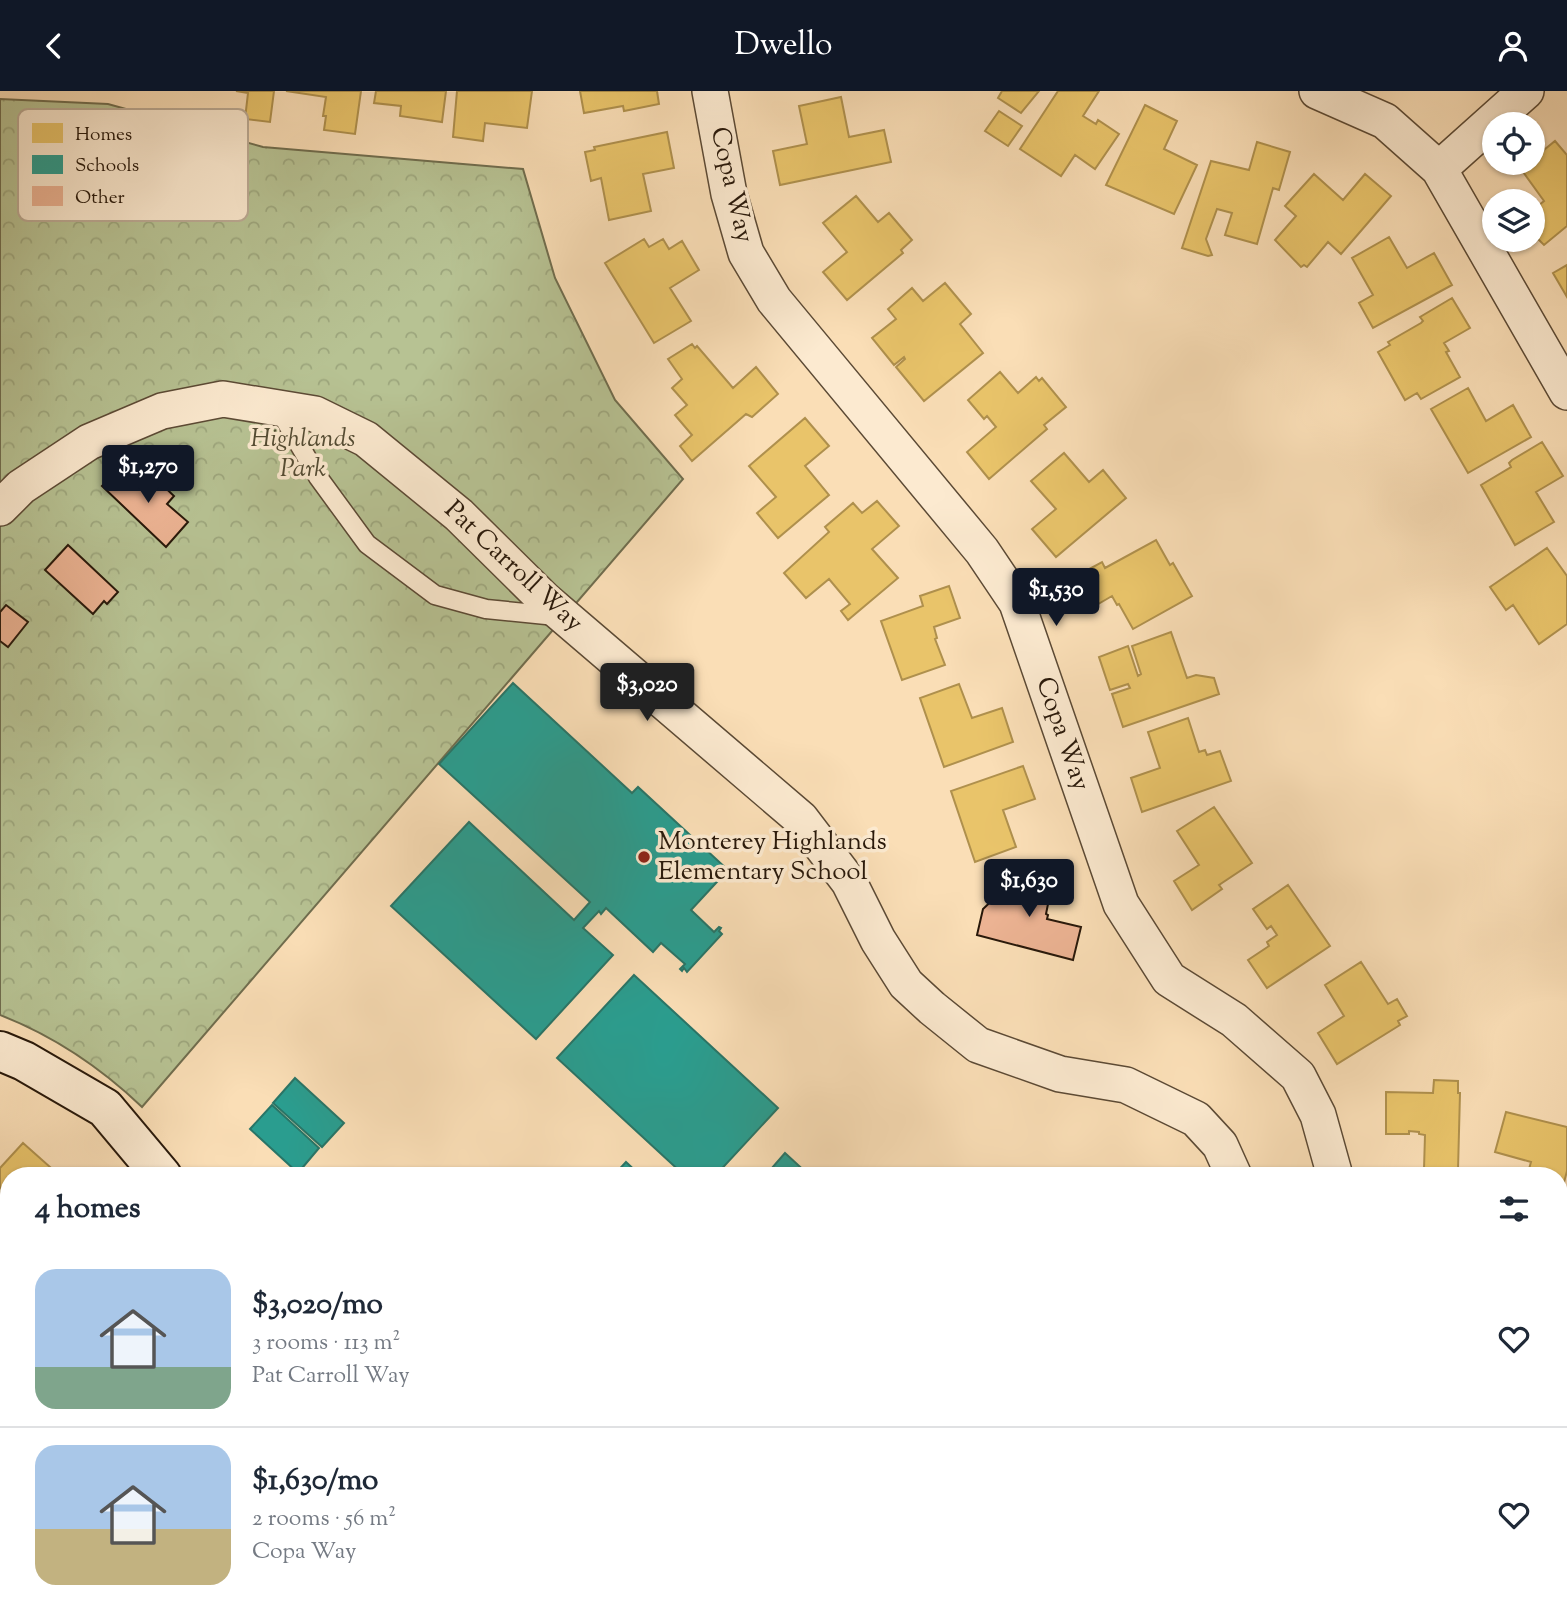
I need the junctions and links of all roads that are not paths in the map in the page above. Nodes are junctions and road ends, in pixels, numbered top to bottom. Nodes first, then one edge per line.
1 (710, 91) edge
2 (1317, 91) edge
3 (1526, 91) edge
4 (1439, 169) junction
5 (1567, 392) edge
6 (278, 408) junction
7 (0, 508) edge
8 (566, 617) junction
9 (0, 1051) edge
10 (154, 1167) edge
11 (1230, 1167) edge
12 (1332, 1167) edge

1 - 12 street, Copa Way
2 - 4 street
3 - 4 street
4 - 5 street
6 - 7 street, Pat Carroll Way
6 - 8 street, Pat Carroll Way
6 - 8 lane
8 - 11 street, Pat Carroll Way
9 - 10 street

